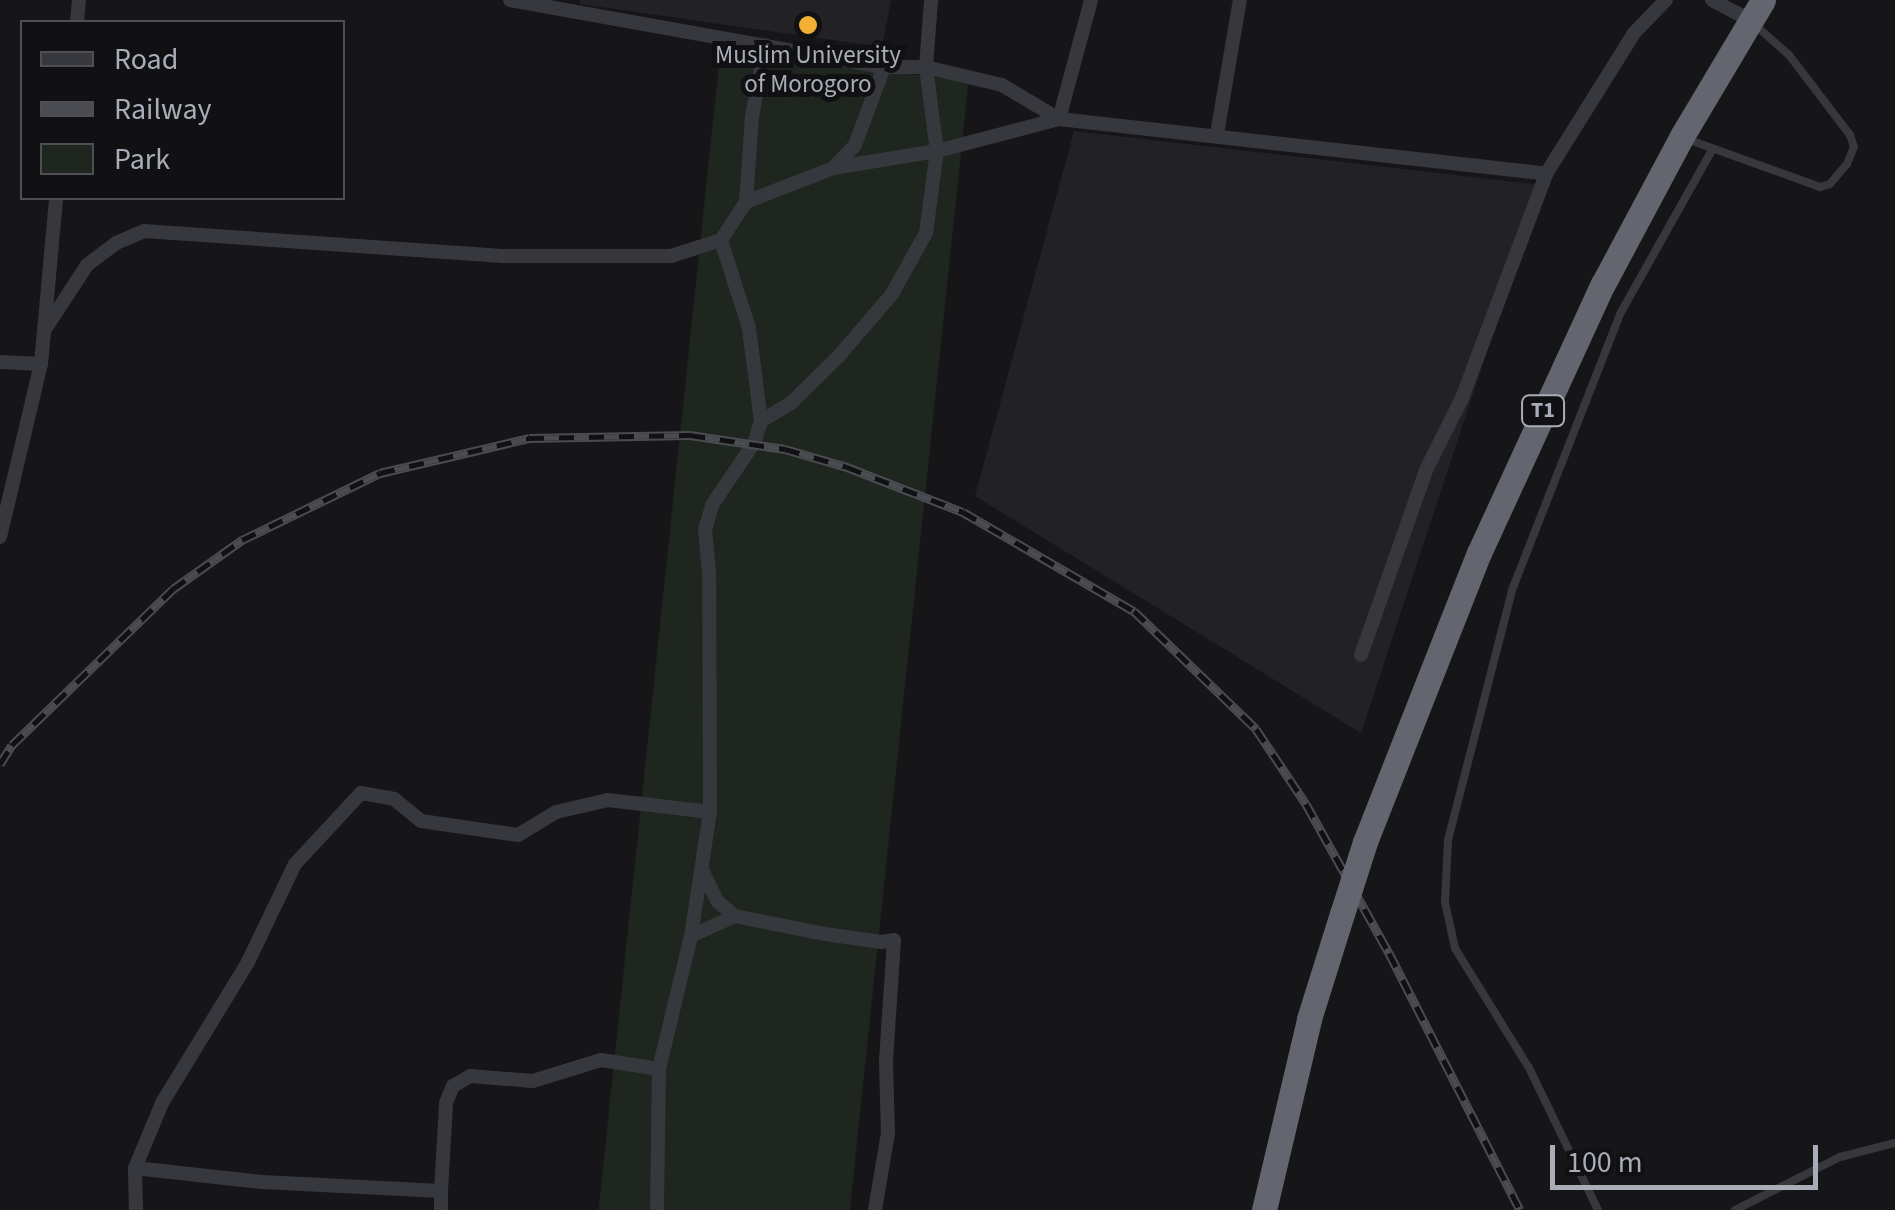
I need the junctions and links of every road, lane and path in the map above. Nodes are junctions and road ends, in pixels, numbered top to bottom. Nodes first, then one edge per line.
1 (510, 0) edge
2 (931, 0) edge
3 (1092, 0) edge
4 (1240, 0) edge
5 (1666, 0) edge
6 (1712, 0) edge
7 (1756, 10) edge
8 (766, 45) junction
9 (884, 66) junction
10 (926, 67) junction
11 (1059, 119) junction
12 (1216, 134) junction
13 (1682, 136) junction
14 (1712, 150) junction
15 (936, 151) junction
16 (833, 168) junction
17 (1546, 174) junction
18 (56, 200) edge
19 (746, 202) junction
20 (721, 240) junction
21 (44, 331) junction
22 (0, 362) edge
23 (41, 364) junction
24 (761, 421) junction
25 (0, 537) edge
26 (1361, 655) dead end
27 (710, 812) junction
28 (702, 870) junction
29 (735, 916) junction
30 (690, 936) junction
31 (659, 1069) junction
32 (1895, 1143) edge
33 (135, 1168) junction
34 (441, 1191) junction
35 (136, 1210) edge
36 (441, 1210) edge
37 (657, 1210) edge
38 (875, 1210) edge
39 (1264, 1210) edge
40 (1598, 1210) edge
41 (1735, 1210) edge

1 - 8 street
2 - 10 street
3 - 11 street
4 - 12 street
5 - 17 street
6 - 7 street
7 - 13 highway, T1
7 - 14 lane
8 - 9 street
8 - 19 street
9 - 10 street
9 - 16 street
10 - 11 street
10 - 15 street
11 - 12 street
11 - 15 street
12 - 17 street
13 - 14 lane
13 - 39 highway, T1, bridge
14 - 40 lane
15 - 16 street
15 - 24 street
16 - 19 street
17 - 26 street
18 - 21 street
19 - 20 street
20 - 21 street
20 - 24 street
21 - 23 street
22 - 23 street
23 - 25 street
24 - 27 street
27 - 28 street
27 - 33 street
28 - 29 street
28 - 30 street
29 - 30 street
29 - 38 street
30 - 31 street
31 - 34 street
31 - 37 street
32 - 41 lane
33 - 34 street
33 - 35 street
34 - 36 street

